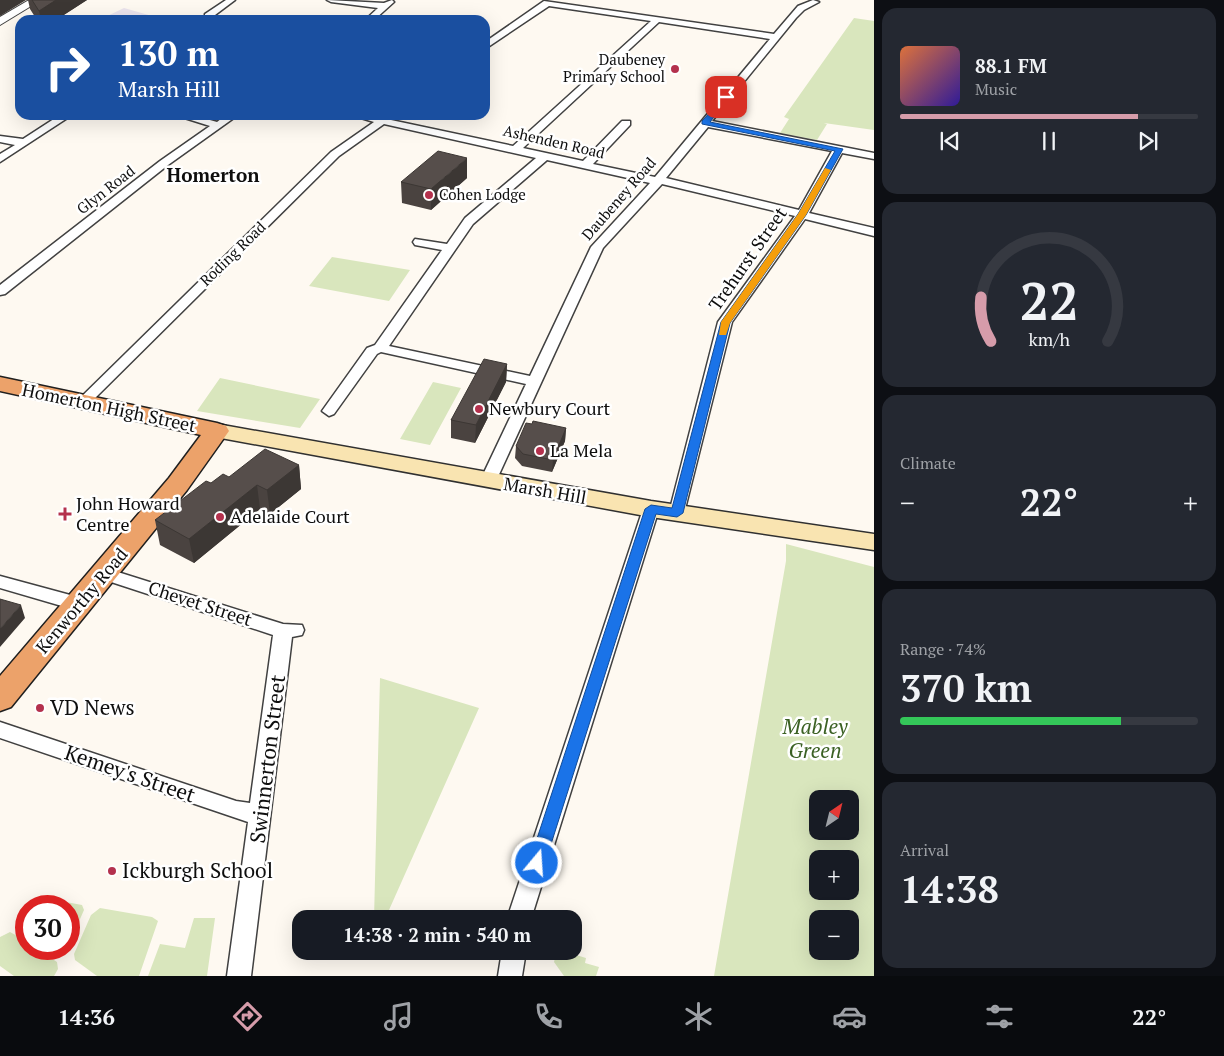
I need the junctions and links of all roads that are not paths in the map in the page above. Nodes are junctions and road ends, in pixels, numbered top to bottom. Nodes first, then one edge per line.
1 (36, 0) edge
2 (231, 0) edge
3 (331, 0) edge
4 (815, 2) dead end
5 (389, 3) edge
6 (209, 15) edge
7 (375, 15) edge
8 (658, 19) junction
9 (0, 22) edge
10 (775, 37) junction
11 (490, 43) edge
12 (59, 120) edge
13 (198, 120) edge
14 (225, 120) edge
15 (384, 120) edge
16 (395, 120) edge
17 (626, 123) dead end
18 (705, 123) junction
19 (217, 125) junction
20 (0, 139) edge
21 (25, 143) junction
22 (516, 149) junction
23 (839, 149) junction
24 (545, 156) junction
25 (874, 156) edge
26 (0, 159) edge
27 (586, 165) junction
28 (658, 180) junction
29 (802, 215) junction
30 (874, 232) edge
31 (419, 242) dead end
32 (450, 248) junction
33 (0, 291) edge
34 (380, 348) junction
35 (533, 381) junction
36 (0, 384) edge
37 (82, 403) junction
38 (329, 411) dead end
39 (217, 431) junction
40 (488, 481) junction
41 (651, 509) junction
42 (677, 513) junction
43 (874, 542) edge
44 (105, 574) junction
45 (0, 582) edge
46 (79, 604) junction
47 (289, 631) joint
48 (0, 698) edge
49 (0, 730) edge
50 (261, 815) junction
51 (522, 910) edge
52 (513, 960) edge
53 (238, 976) edge
54 (510, 976) edge

1 - 9 street
2 - 6 street
3 - 5 street
4 - 10 street, Daubeney Road
5 - 7 street
8 - 10 street
8 - 11 street
8 - 22 street
10 - 18 street, Daubeney Road
12 - 21 street
13 - 19 street
14 - 19 street, Glyn Road
15 - 37 street, Roding Road
16 - 22 street, Ashenden Road
17 - 27 street
18 - 23 street
18 - 28 street, Daubeney Road
19 - 33 street, Glyn Road
20 - 21 street
21 - 26 street
22 - 24 street, Ashenden Road
23 - 25 street
23 - 29 street, Trehurst Street
24 - 27 street, Ashenden Road
24 - 32 street
27 - 28 street, Ashenden Road
28 - 29 street, Ashenden Road
28 - 35 street, Daubeney Road
29 - 30 street, Ashenden Road
29 - 42 street, Trehurst Street
31 - 32 street
32 - 34 street
34 - 35 street
34 - 38 street
35 - 40 street, Daubeney Road
36 - 37 highway, Homerton High Street
37 - 39 highway, Homerton High Street
39 - 40 main road, Marsh Hill
39 - 44 highway, Kenworthy Road
40 - 41 main road, Marsh Hill
41 - 42 main road, Marsh Hill
41 - 51 street
42 - 43 main road, Marsh Hill
44 - 46 highway, Kenworthy Road
44 - 47 street, Chevet Street
45 - 46 street
46 - 48 highway, Kenworthy Road
47 - 50 street, Swinnerton Street
49 - 50 street, Kemey's Street
50 - 53 street, Swinnerton Street
52 - 54 street

